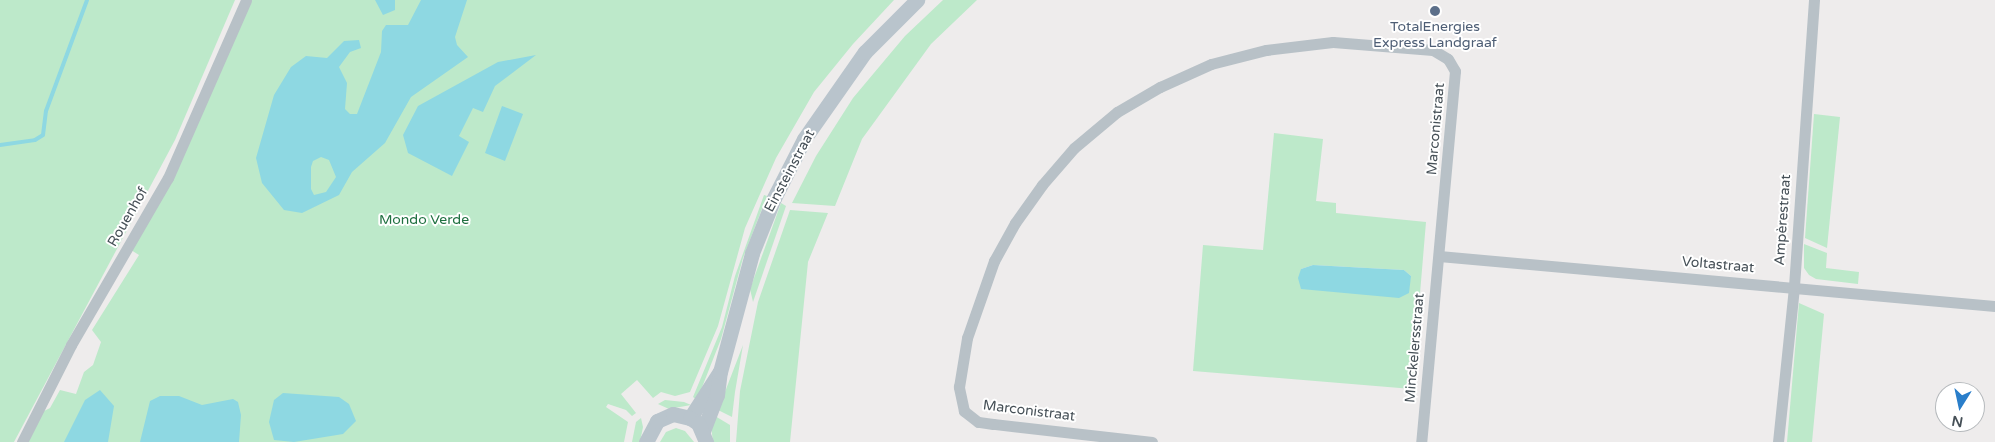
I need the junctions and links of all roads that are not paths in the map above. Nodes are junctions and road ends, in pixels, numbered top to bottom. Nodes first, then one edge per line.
1 (246, 0) edge
2 (917, 0) edge
3 (1814, 0) edge
4 (1439, 256) junction
5 (1794, 286) junction
6 (1995, 306) edge
7 (720, 372) junction
8 (690, 418) junction
9 (705, 436) edge
10 (22, 442) edge
11 (646, 442) edge
12 (1152, 442) edge
13 (1422, 442) edge
14 (1778, 442) edge

1 - 10 street, Rouenhof
2 - 7 main road, Einsteinstraat
3 - 5 street, Ampèrestraat
4 - 5 street, Voltastraat
4 - 12 street, Marconistraat
4 - 13 street, Minckelersstraat
5 - 6 street, Voltastraat
5 - 14 street, Ampèrestraat
7 - 8 main road, Einsteinstraat
7 - 9 main road, Einsteinstraat
8 - 9 main road
8 - 11 main road

